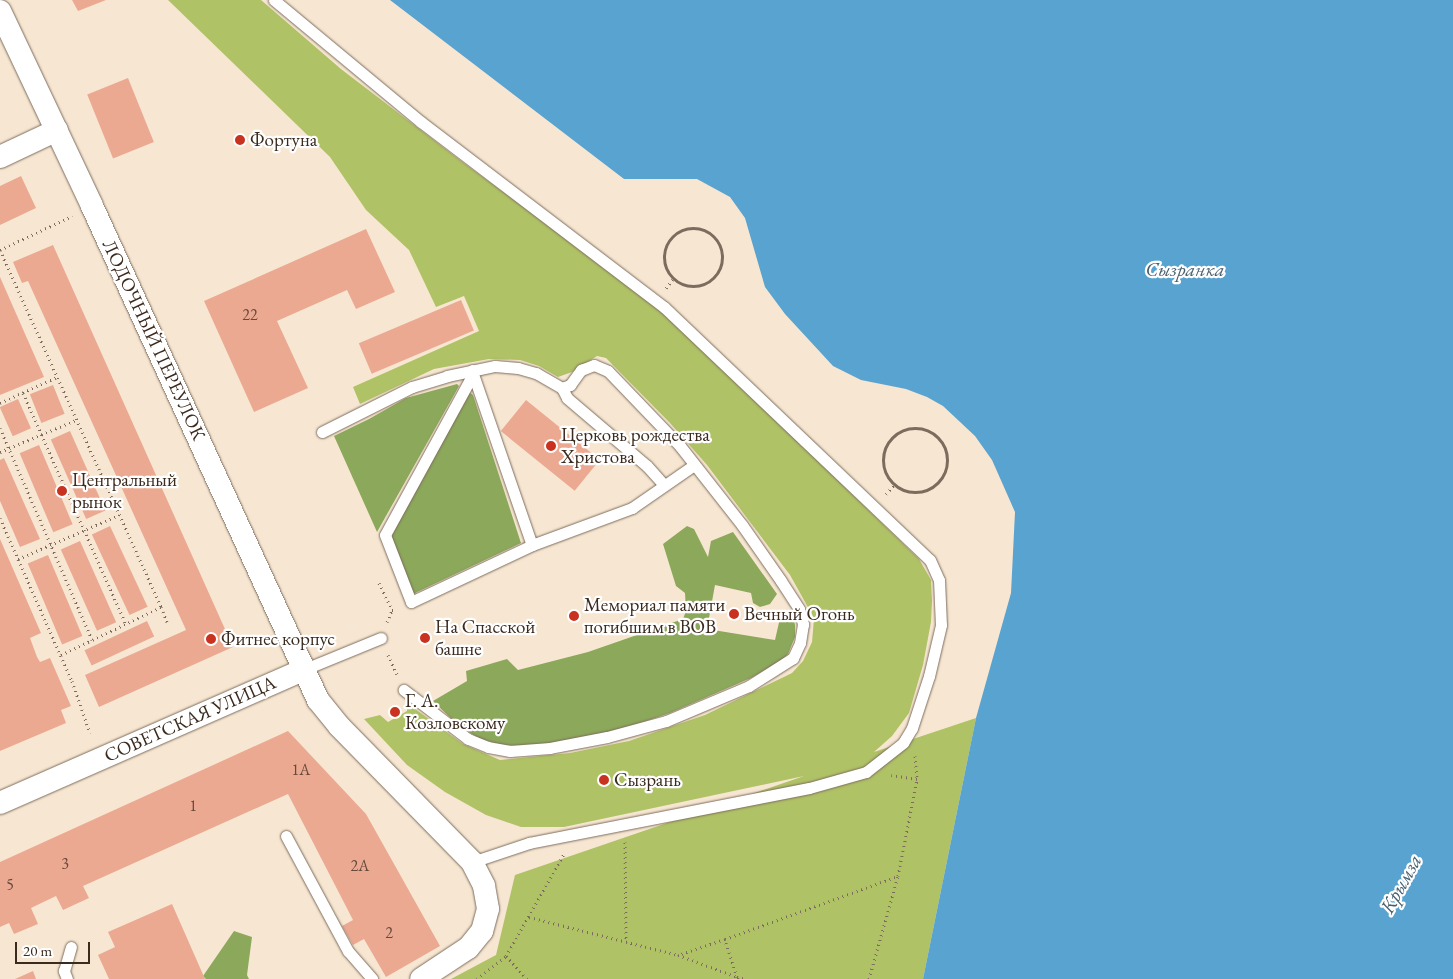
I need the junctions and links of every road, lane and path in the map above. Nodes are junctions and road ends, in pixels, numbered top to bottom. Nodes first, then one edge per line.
1 (274, 0) edge
2 (0, 11) edge
3 (57, 130) junction
4 (0, 157) edge
5 (92, 206) junction
6 (0, 250) edge
7 (691, 286) joint
8 (473, 372) junction
9 (57, 377) junction
10 (562, 388) junction
11 (23, 393) junction
12 (0, 403) edge
13 (76, 420) junction
14 (0, 428) edge
15 (322, 432) dead end
16 (41, 435) junction
17 (9, 448) junction
18 (944, 448) joint
19 (0, 452) edge
20 (694, 464) junction
21 (664, 486) junction
22 (119, 514) junction
23 (0, 518) edge
24 (84, 530) junction
25 (50, 545) junction
26 (532, 545) junction
27 (18, 559) junction
28 (161, 607) junction
29 (167, 622) dead end
30 (126, 624) junction
31 (381, 638) joint
32 (92, 640) junction
33 (61, 655) junction
34 (305, 669) junction
35 (404, 690) joint
36 (90, 733) dead end
37 (866, 772) junction
38 (0, 803) edge
39 (625, 824) junction
40 (575, 834) junction
41 (286, 836) dead end
42 (472, 862) junction
43 (898, 876) junction
44 (529, 917) junction
45 (725, 939) junction
46 (626, 942) junction
47 (71, 947) dead end
48 (678, 955) junction
49 (506, 956) junction
50 (523, 974) junction
51 (738, 978) edge
52 (67, 979) edge
53 (372, 979) edge
54 (421, 979) edge
55 (477, 979) edge
56 (521, 979) edge
57 (527, 979) edge
58 (746, 979) edge
59 (869, 979) edge

1 - 37 lane
2 - 3 street, ЛОДОЧНЫЙ ПЕРЕУЛОК
3 - 4 street
3 - 5 street, ЛОДОЧНЫЙ ПЕРЕУЛОК
5 - 6 path
5 - 34 street, ЛОДОЧНЫЙ ПЕРЕУЛОК
6 - 9 path
7 - 7 path
8 - 10 lane
8 - 15 lane
8 - 26 lane
8 - 26 lane
9 - 11 path
9 - 13 path
10 - 20 lane
10 - 21 lane
11 - 12 path
11 - 16 path
13 - 16 path
13 - 22 path
14 - 17 path
16 - 17 path
16 - 24 path
17 - 19 path
17 - 25 path
18 - 18 path
20 - 21 lane
20 - 35 lane
21 - 26 lane
22 - 24 path
22 - 28 path
23 - 27 path
24 - 25 path
24 - 30 path
25 - 27 path
25 - 32 path
27 - 33 path
28 - 29 path
28 - 30 path
30 - 32 path
31 - 34 lane, СОВЕТСКАЯ УЛИЦА
31 - 35 path
32 - 33 path
33 - 36 path
34 - 38 street, СОВЕТСКАЯ УЛИЦА
34 - 42 street, ЛОДОЧНЫЙ ПЕРЕУЛОК
37 - 39 lane
37 - 43 path
39 - 40 lane
39 - 46 path
40 - 42 lane
40 - 44 path
41 - 53 lane
42 - 54 street, ЛОДОЧНЫЙ ПЕРЕУЛОК
43 - 45 path
43 - 59 path
44 - 46 path
44 - 49 path
45 - 48 path
45 - 51 path
46 - 48 path
47 - 52 lane
48 - 51 path
49 - 50 path
49 - 55 path
50 - 56 path
50 - 57 path
51 - 58 path

